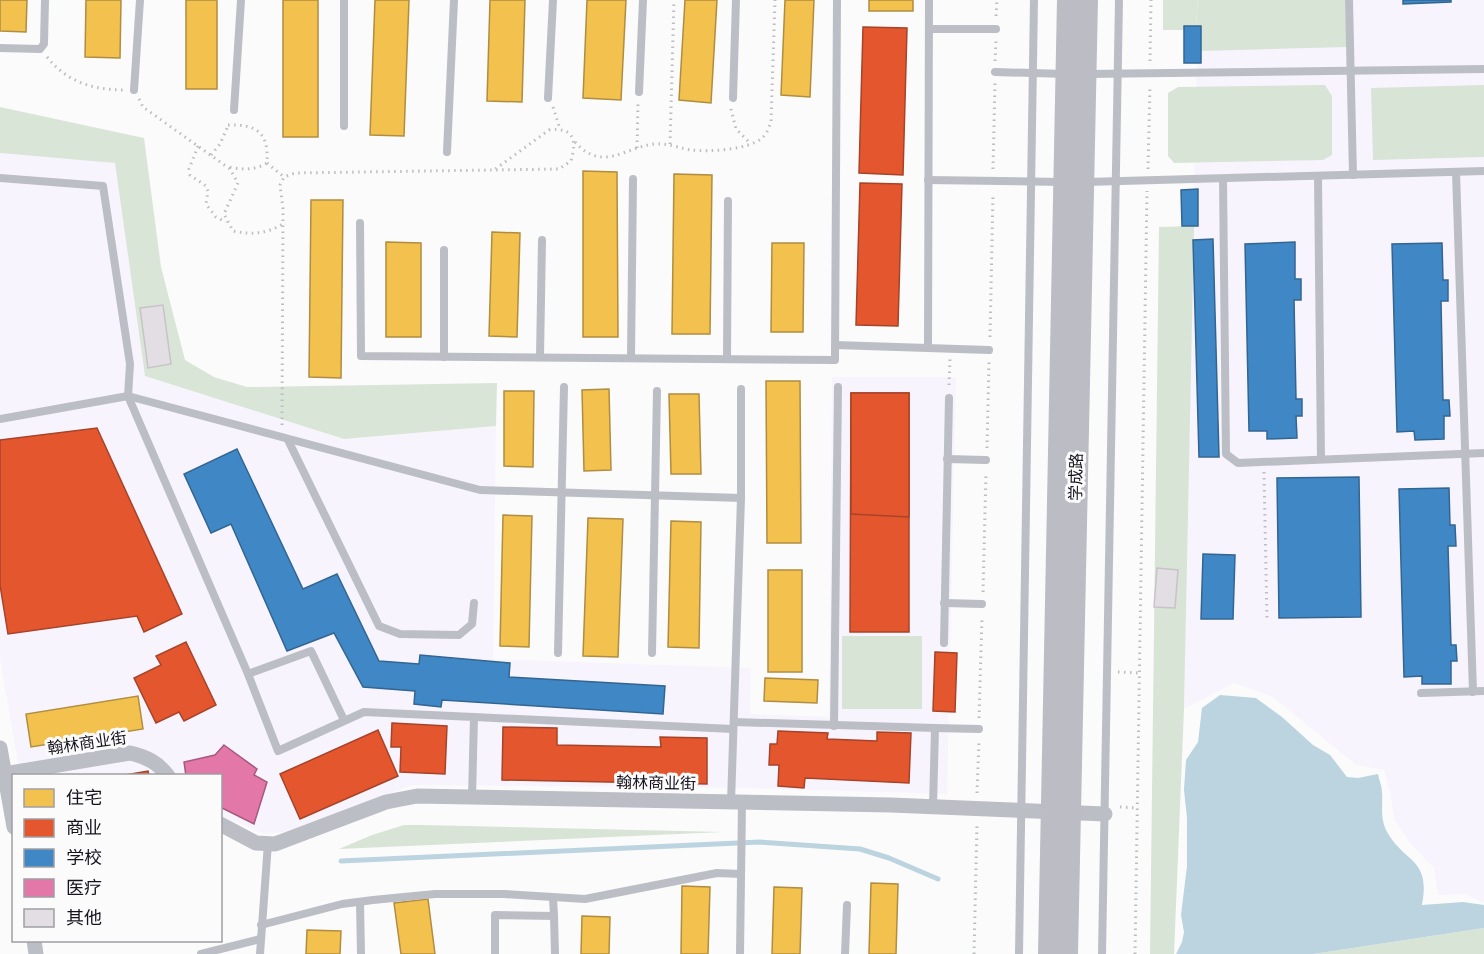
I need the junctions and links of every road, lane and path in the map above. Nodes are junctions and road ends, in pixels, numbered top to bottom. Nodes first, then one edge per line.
1 (45, 0) edge
2 (140, 0) edge
3 (241, 0) edge
4 (344, 0) edge
5 (453, 0) edge
6 (553, 0) edge
7 (643, 0) edge
8 (674, 0) edge
9 (736, 0) edge
10 (776, 0) edge
11 (837, 0) edge
12 (929, 0) edge
13 (997, 0) edge
14 (1034, 0) edge
15 (1068, 0) edge
16 (1086, 0) edge
17 (1119, 0) edge
18 (1151, 0) edge
19 (1349, 0) edge
20 (929, 29) junction
21 (996, 29) junction
22 (0, 48) edge
23 (40, 49) junction
24 (1484, 69) edge
25 (1352, 70) junction
26 (995, 72) junction
27 (1033, 73) junction
28 (1075, 74) junction
29 (1116, 75) junction
30 (1150, 75) junction
31 (134, 90) junction
32 (639, 92) joint
33 (548, 98) joint
34 (733, 98) joint
35 (234, 110) joint
36 (228, 125) junction
37 (344, 126) dead end
38 (561, 129) junction
39 (573, 141) junction
40 (670, 144) junction
41 (751, 144) junction
42 (198, 146) junction
43 (637, 148) junction
44 (447, 152) dead end
45 (211, 155) junction
46 (267, 163) junction
47 (227, 166) junction
48 (494, 170) junction
49 (1484, 171) edge
50 (1456, 172) junction
51 (1353, 175) junction
52 (1318, 176) junction
53 (284, 177) junction
54 (0, 178) edge
55 (633, 179) dead end
56 (1223, 179) junction
57 (928, 180) junction
58 (993, 181) junction
59 (1031, 181) junction
60 (1147, 181) junction
61 (1073, 182) junction
62 (1115, 182) junction
63 (728, 201) dead end
64 (227, 223) junction
65 (360, 223) dead end
66 (283, 224) junction
67 (542, 240) dead end
68 (444, 250) dead end
69 (835, 345) junction
70 (928, 348) junction
71 (950, 348) junction
72 (989, 350) junction
73 (444, 357) junction
74 (540, 357) junction
75 (631, 358) junction
76 (727, 359) junction
77 (564, 387) dead end
78 (838, 387) dead end
79 (741, 389) dead end
80 (657, 391) dead end
81 (128, 396) junction
82 (949, 398) joint
83 (0, 419) edge
84 (285, 439) junction
85 (1484, 453) edge
86 (1465, 454) junction
87 (947, 459) junction
88 (1321, 459) junction
89 (986, 460) junction
90 (1264, 462) junction
91 (562, 493) junction
92 (655, 495) junction
93 (741, 498) junction
94 (474, 603) dead end
95 (944, 603) junction
96 (982, 604) junction
97 (1267, 620) dead end
98 (944, 643) dead end
99 (558, 653) dead end
100 (651, 653) dead end
101 (1107, 672) junction
102 (1139, 673) junction
103 (248, 674) junction
104 (1484, 691) edge
105 (1473, 692) junction
106 (1421, 693) dead end
107 (474, 717) junction
108 (344, 720) junction
109 (734, 726) junction
110 (834, 726) junction
111 (935, 728) junction
112 (979, 729) junction
113 (0, 748) edge
114 (2, 774) edge
115 (167, 774) edge
116 (472, 798) junction
117 (736, 803) junction
118 (933, 807) junction
119 (977, 808) junction
120 (1021, 810) junction
121 (1061, 812) junction
122 (1105, 814) junction
123 (12, 818) edge
124 (222, 825) edge
125 (268, 843) junction
126 (741, 874) junction
127 (553, 898) junction
128 (360, 902) junction
129 (847, 905) dead end
130 (554, 916) junction
131 (261, 925) junction
132 (260, 939) junction
133 (201, 954) edge
134 (260, 954) edge
135 (361, 954) edge
136 (495, 954) edge
137 (555, 954) edge
138 (740, 954) edge
139 (845, 954) edge
140 (974, 954) edge
141 (1019, 954) edge
142 (1049, 954) edge
143 (1067, 954) edge
144 (1102, 954) edge
145 (1135, 954) edge

1 - 23 lane
2 - 31 lane
3 - 35 lane
4 - 37 lane
5 - 44 lane
6 - 33 lane
7 - 32 lane
8 - 40 path
9 - 34 lane
10 - 41 path
11 - 69 lane
12 - 20 lane
13 - 21 path
14 - 27 lane
15 - 28 main road, 学成路
16 - 28 main road, 学成路
17 - 29 lane
18 - 30 path
19 - 25 lane
20 - 21 lane
20 - 57 lane
21 - 26 path
22 - 23 lane
23 - 31 path
24 - 25 lane
25 - 30 lane
25 - 51 lane
26 - 27 lane
26 - 58 path
27 - 28 lane
27 - 59 lane
28 - 29 lane
28 - 61 main road, 学成路
29 - 30 lane
29 - 62 lane
30 - 60 path
31 - 42 path
32 - 43 path
33 - 38 path
34 - 41 path
35 - 36 path
36 - 45 path
36 - 46 path
38 - 39 path
38 - 48 path
39 - 43 path
39 - 48 path
40 - 41 path
40 - 43 path
42 - 45 path
42 - 64 path
45 - 47 path
46 - 47 path
46 - 53 path
47 - 64 path
48 - 53 path
49 - 50 lane
50 - 51 lane
50 - 86 lane
51 - 52 lane
52 - 56 lane
52 - 88 lane
53 - 66 path
54 - 81 lane
55 - 75 lane
56 - 60 lane
56 - 90 lane
57 - 58 lane
57 - 70 lane
58 - 59 lane
58 - 72 path
59 - 61 lane
59 - 120 lane
60 - 62 lane
60 - 102 path
61 - 62 lane
61 - 121 main road, 学成路
62 - 101 lane
63 - 76 lane
64 - 66 path
65 - 73 lane
66 - 84 path
67 - 74 lane
68 - 73 lane
69 - 70 lane
69 - 76 lane
70 - 71 lane
71 - 72 lane
71 - 82 path
72 - 89 path
73 - 74 lane
74 - 75 lane
75 - 76 lane
77 - 91 lane
78 - 110 lane
79 - 93 lane
80 - 92 lane
81 - 83 lane
81 - 84 lane
81 - 103 lane
82 - 87 lane
84 - 91 lane
84 - 94 lane
85 - 86 lane
86 - 88 lane
86 - 105 lane
87 - 89 lane
87 - 95 lane
88 - 90 lane
89 - 96 path
90 - 97 path
91 - 92 lane
91 - 99 lane
92 - 93 lane
92 - 100 lane
93 - 109 lane
95 - 96 lane
95 - 98 lane
96 - 112 path
101 - 102 path
101 - 122 lane
102 - 145 path
103 - 108 lane
103 - 108 lane
104 - 105 lane
105 - 106 lane
107 - 108 lane
107 - 109 lane
107 - 116 lane
109 - 110 lane
109 - 117 lane
110 - 111 lane
111 - 112 lane
111 - 118 lane
112 - 119 path
113 - 114 street
114 - 115 street, 翰林商业街
114 - 123 street
116 - 117 street, 翰林商业街
116 - 125 street, 翰林商业街
117 - 118 street, 翰林商业街
117 - 126 lane
118 - 119 street, 翰林商业街
119 - 120 street, 翰林商业街
119 - 140 path
120 - 121 street, 翰林商业街
120 - 141 lane
121 - 122 street, 翰林商业街
121 - 142 main road, 学成路
121 - 143 main road, 学成路
122 - 144 lane
124 - 125 street
125 - 131 lane
126 - 127 lane
126 - 138 lane
127 - 128 lane
127 - 130 lane
128 - 131 lane
128 - 135 lane
129 - 139 lane
130 - 136 lane
130 - 137 lane
131 - 132 lane
132 - 133 lane
132 - 134 lane

